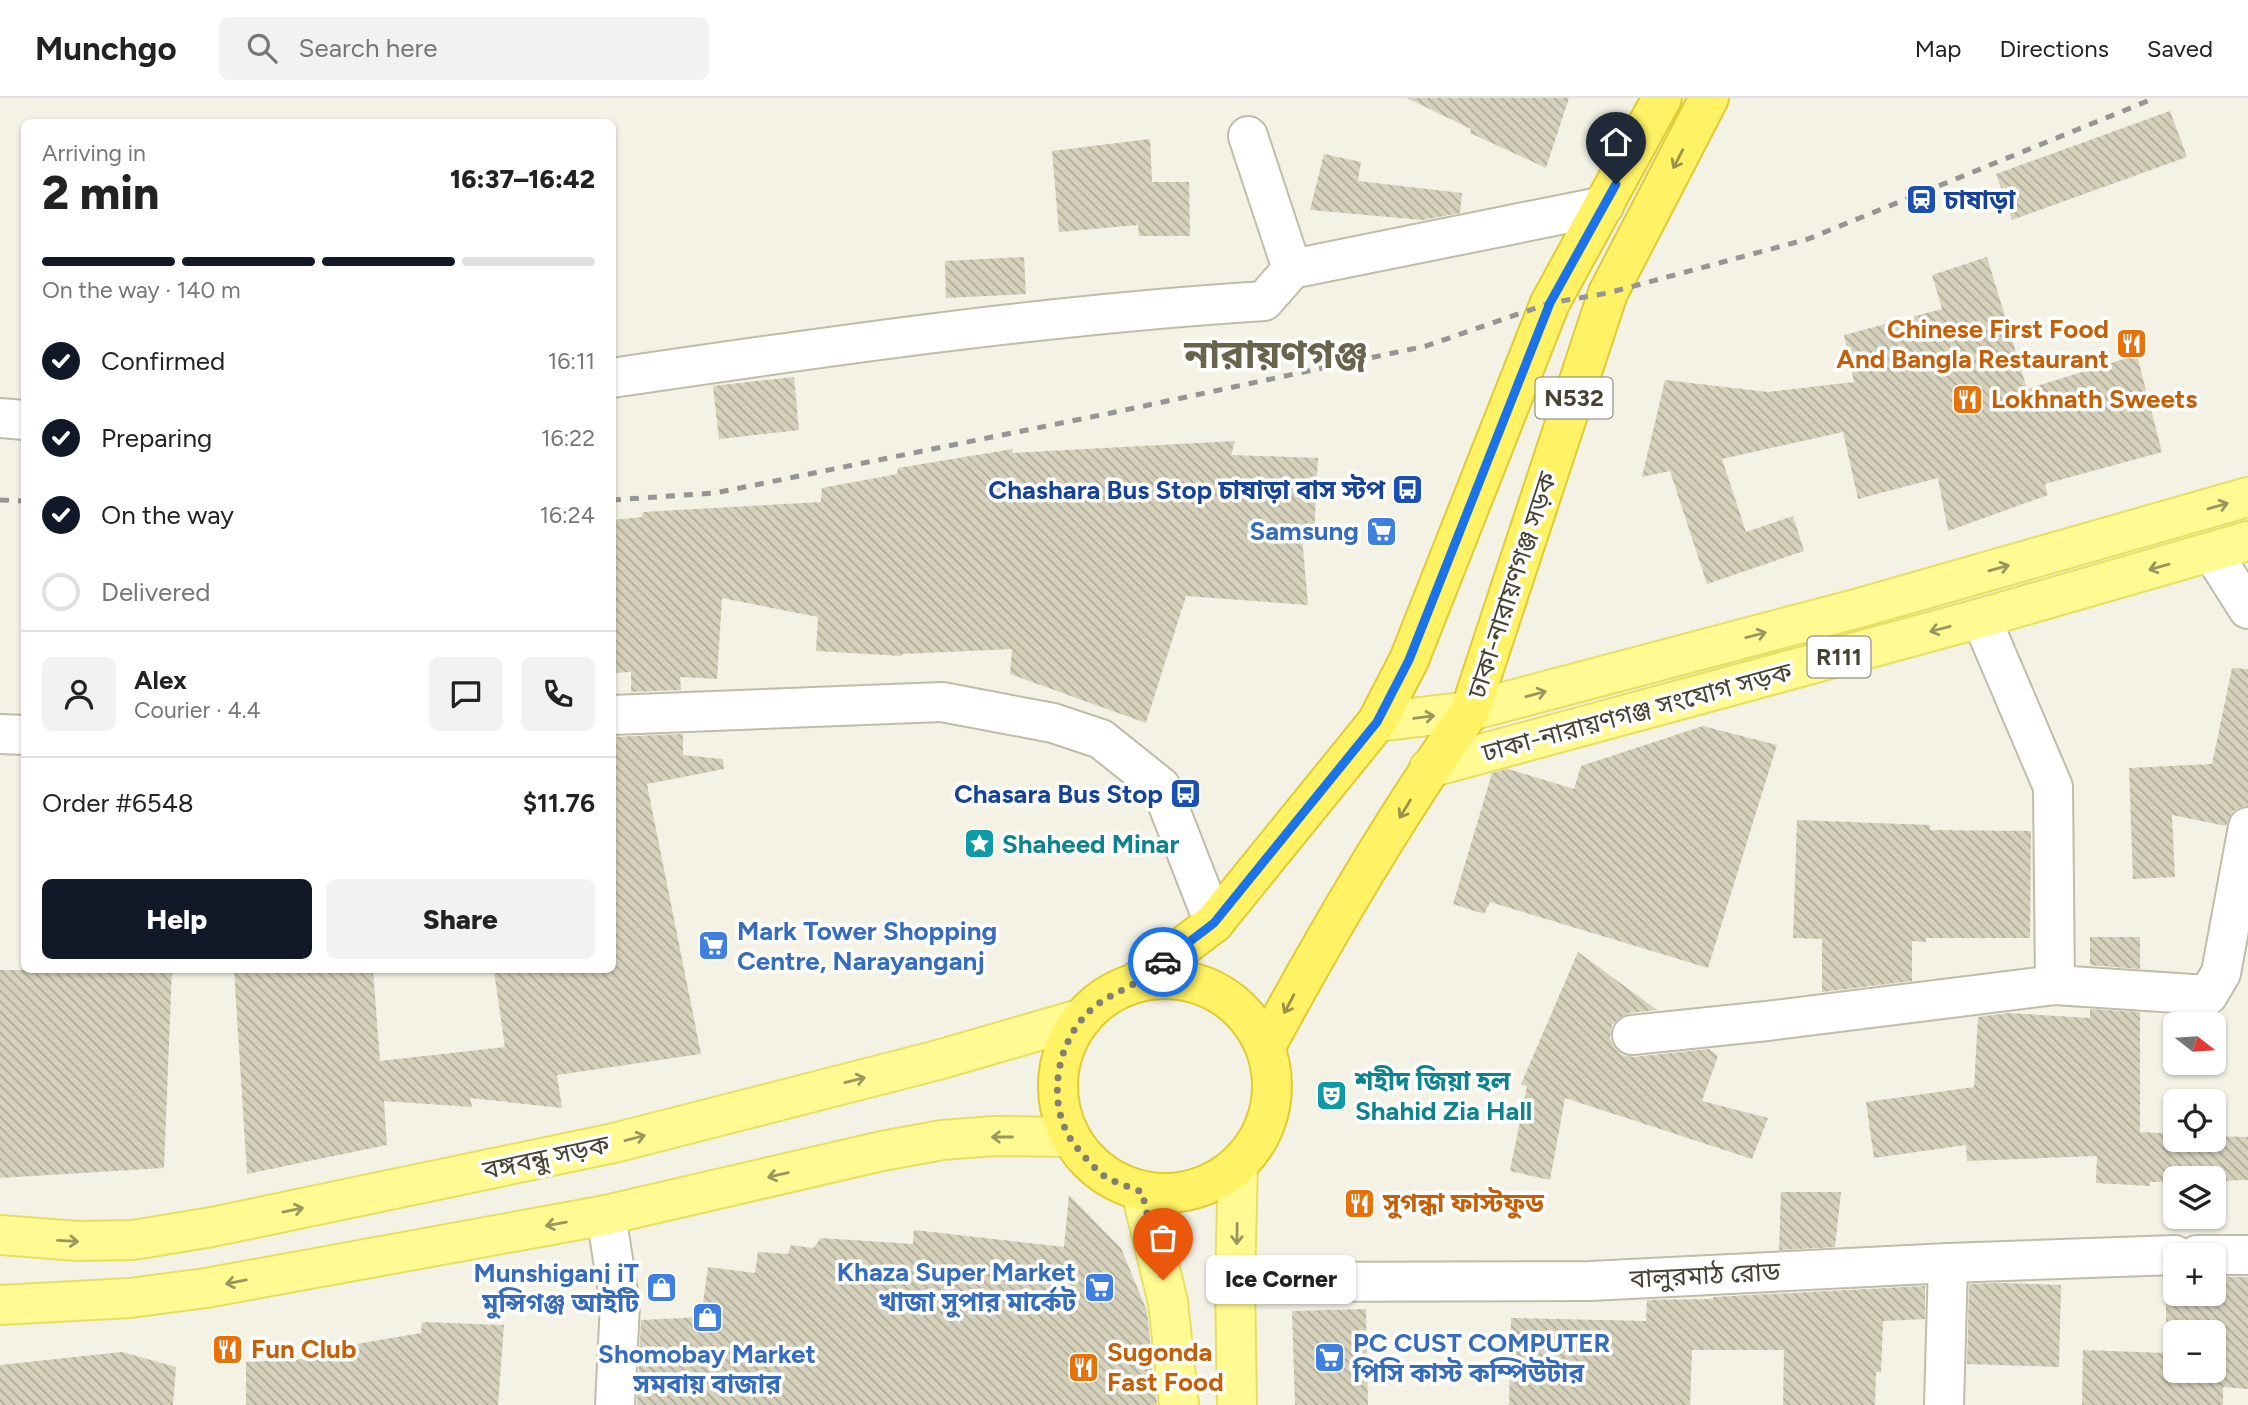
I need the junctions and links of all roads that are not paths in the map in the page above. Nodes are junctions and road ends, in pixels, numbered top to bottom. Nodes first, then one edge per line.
1 (1662, 98) edge
2 (1709, 98) edge
3 (1248, 136) dead end
4 (1604, 206) junction
5 (1292, 269) junction
6 (616, 377) edge
7 (0, 418) edge
8 (21, 420) edge
9 (2248, 497) edge
10 (2248, 541) edge
11 (2212, 552) junction
12 (2248, 609) edge
13 (1981, 618) junction
14 (1470, 711) junction
15 (616, 715) edge
16 (1377, 722) junction
17 (0, 734) edge
18 (21, 735) edge
19 (1429, 768) junction
20 (2248, 827) edge
21 (1214, 923) junction
22 (1135, 984) junction
23 (2055, 985) junction
24 (1083, 1018) junction
25 (1632, 1035) dead end
26 (1265, 1048) junction
27 (1070, 1138) junction
28 (1238, 1165) junction
29 (1142, 1192) junction
30 (606, 1215) junction
31 (0, 1236) edge
32 (2163, 1255) edge
33 (2226, 1255) edge
34 (2248, 1255) edge
35 (1948, 1263) junction
36 (1236, 1282) junction
37 (0, 1305) edge
38 (615, 1405) edge
39 (1179, 1405) edge
40 (1237, 1405) edge
41 (1944, 1405) edge

1 - 4 highway, N532
2 -> 14 highway, ঢাকা-নারায়ণগঞ্জ সড়ক / N532
3 - 5 street
4 - 5 street
4 - 16 highway, N532
5 - 6 street
7 - 8 street
14 -> 9 main road, ঢাকা-নারায়ণগঞ্জ সংযোগ সড়ক / R111
10 - 11 main road, ঢাকা-নারায়ণগঞ্জ সংযোগ সড়ক / R111
11 - 12 street
11 -> 13 main road, ঢাকা-নারায়ণগঞ্জ সংযোগ সড়ক / R111
13 -> 19 main road, ঢাকা-নারায়ণগঞ্জ সংযোগ সড়ক / R111
13 - 23 street
16 -> 14 main road, ঢাকা-নারায়ণগঞ্জ সংযোগ সড়ক
14 - 19 highway, ঢাকা-নারায়ণগঞ্জ সড়ক / N532
15 - 21 street
16 - 21 highway, N532
17 - 18 street
19 -> 26 highway, ঢাকা-নারায়ণগঞ্জ সড়ক / N532
20 - 23 street
21 - 22 highway, N532
22 - 24 highway
22 - 26 highway
23 - 25 street
24 - 27 highway
31 -> 24 main road, বঙ্গবন্ধু সড়ক
26 - 28 highway
27 - 29 highway
27 -> 30 main road
28 - 29 highway
28 -> 36 main road
29 - 39 main road
30 -> 37 main road
30 - 38 street
32 - 35 street, বালুরমাঠ রোড
33 - 34 street
35 - 36 street, বালুরমাঠ রোড
35 - 41 street
36 - 40 main road

